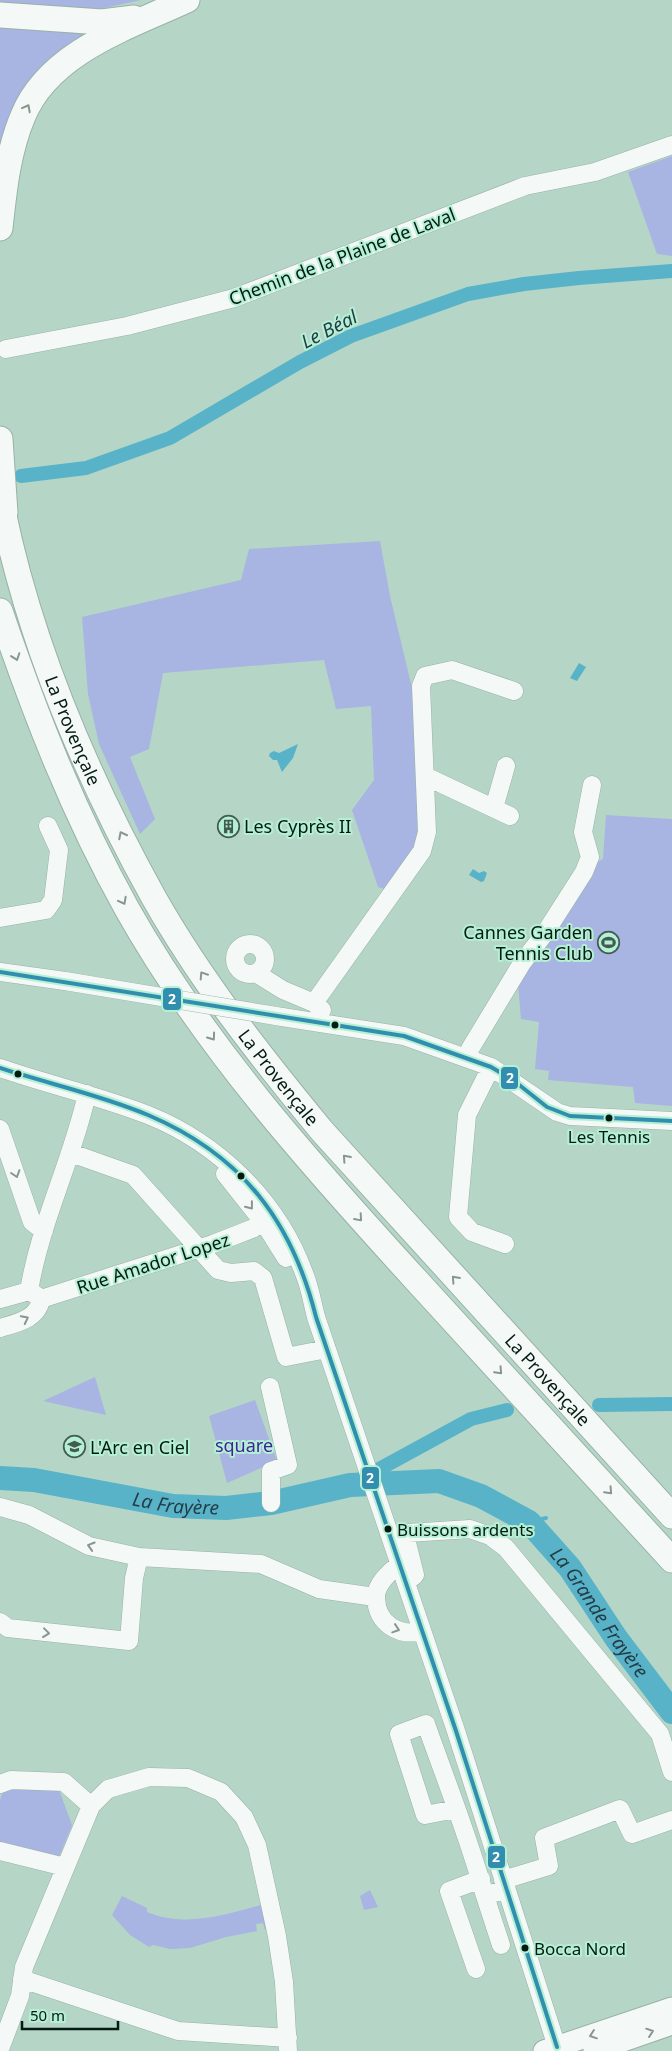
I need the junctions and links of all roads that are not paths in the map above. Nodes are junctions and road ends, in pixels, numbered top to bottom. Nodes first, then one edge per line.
1 (187, 0) edge
2 (162, 6) edge
3 (0, 15) edge
4 (672, 145) edge
5 (0, 228) edge
6 (6, 349) dead end
7 (0, 439) edge
8 (0, 496) edge
9 (5, 523) junction
10 (0, 611) edge
11 (514, 691) dead end
12 (506, 766) dead end
13 (425, 776) junction
14 (592, 785) dead end
15 (494, 808) junction
16 (510, 816) dead end
17 (48, 826) dead end
18 (0, 918) edge
19 (0, 972) edge
20 (256, 974) junction
21 (314, 1003) junction
22 (332, 1024) junction
23 (467, 1058) junction
24 (491, 1066) junction
25 (0, 1068) edge
26 (87, 1094) junction
27 (672, 1120) edge
28 (0, 1129) edge
29 (71, 1153) junction
30 (268, 1219) junction
31 (44, 1231) junction
32 (505, 1244) dead end
33 (200, 1248) junction
34 (35, 1295) junction
35 (0, 1299) edge
36 (0, 1328) edge
37 (327, 1348) junction
38 (270, 1387) dead end
39 (271, 1503) dead end
40 (0, 1507) edge
41 (672, 1516) edge
42 (138, 1556) junction
43 (672, 1560) edge
44 (400, 1564) junction
45 (407, 1584) junction
46 (375, 1597) junction
47 (0, 1622) edge
48 (422, 1631) junction
49 (672, 1772) edge
50 (0, 1784) edge
51 (91, 1806) junction
52 (456, 1809) junction
53 (672, 1820) edge
54 (0, 1851) edge
55 (65, 1867) junction
56 (504, 1884) junction
57 (483, 1888) junction
58 (501, 1945) dead end
59 (476, 1969) dead end
60 (22, 1979) junction
61 (672, 2008) edge
62 (672, 2024) edge
63 (626, 2032) junction
64 (288, 2044) edge
65 (0, 2049) edge
66 (552, 2050) edge
67 (594, 2051) edge

1 - 2 highway
2 - 3 highway
5 -> 2 highway
4 - 6 street, Chemin de la Plaine de Laval
7 - 9 highway
8 - 9 highway, La Provençale
41 -> 9 highway, La Provençale
10 -> 43 highway, La Provençale
11 - 13 street
12 - 15 street
13 - 15 street
13 - 21 street
14 - 23 street
15 - 16 street
17 - 18 street
19 - 22 street, bridge
20 - 20 street
20 - 21 street
21 - 22 street
22 - 23 street
23 - 24 street
24 - 27 street
24 - 32 street
25 - 26 street
26 - 29 street
26 - 30 street
28 -> 31 street
29 - 31 street
29 - 33 street
30 - 33 street, Rue Amador Lopez
30 - 37 street
31 - 34 street
33 - 34 street, Rue Amador Lopez
33 - 37 street
34 - 35 street, Rue Amador Lopez
36 -> 34 street
37 - 44 street
38 - 39 street
42 -> 40 street
42 - 46 street
47 -> 42 street
44 - 45 street
44 - 46 street
45 - 48 street
45 - 49 street
46 -> 48 street
48 - 56 street
50 - 51 street
51 - 55 street
51 - 64 street
52 - 52 street
52 - 57 street
53 - 56 street
54 - 55 street
55 - 60 street
56 - 57 street
56 - 66 street
57 - 58 street
57 - 59 street
60 - 64 street
60 - 65 street
61 - 63 main road
63 -> 62 main road
63 -> 66 main road
63 - 67 main road

